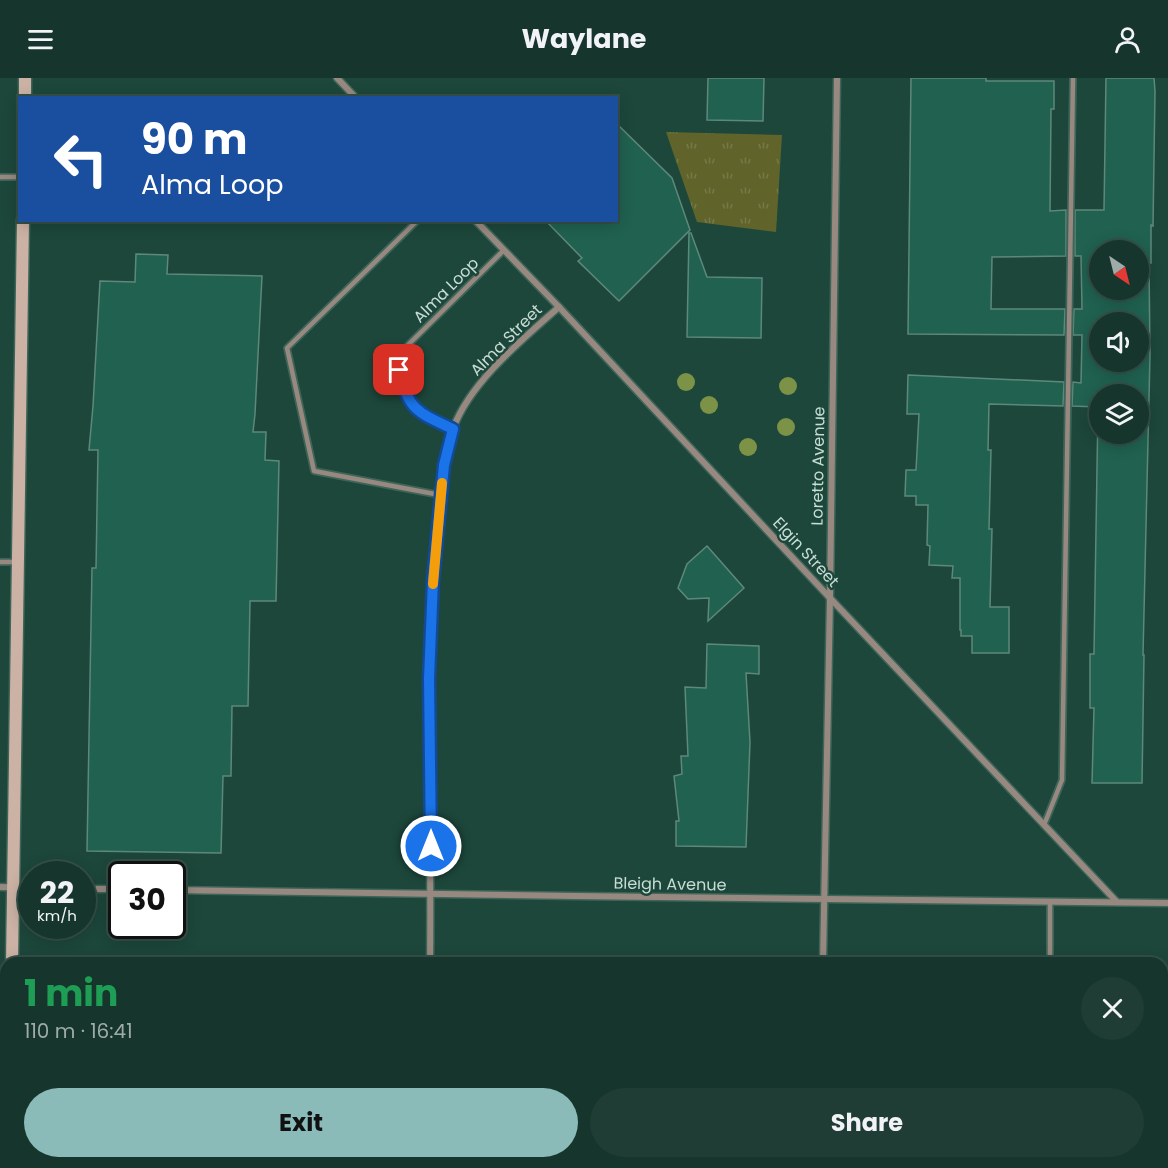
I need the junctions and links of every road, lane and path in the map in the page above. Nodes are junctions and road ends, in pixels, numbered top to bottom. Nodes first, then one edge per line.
1 (25, 78) edge
2 (337, 78) edge
3 (837, 78) edge
4 (1073, 78) edge
5 (25, 96) edge
6 (354, 96) edge
7 (0, 177) edge
8 (18, 177) edge
9 (23, 222) edge
10 (416, 222) edge
11 (478, 222) edge
12 (504, 250) junction
13 (559, 307) junction
14 (453, 429) junction
15 (440, 495) junction
16 (0, 562) edge
17 (17, 562) junction
18 (830, 598) junction
19 (1044, 825) junction
20 (0, 887) edge
21 (13, 887) junction
22 (18, 887) edge
23 (186, 890) edge
24 (431, 894) junction
25 (824, 899) junction
26 (1050, 902) junction
27 (1117, 902) junction
28 (1168, 903) edge
29 (12, 957) edge
30 (430, 957) edge
31 (823, 957) edge
32 (1050, 957) edge

1 - 5 main road
2 - 6 street
3 - 18 street, Loretto Avenue
4 - 19 lane
7 - 8 lane
9 - 17 main road
10 - 15 lane
11 - 12 street, Elgin Street
12 - 13 street, Elgin Street
12 - 14 lane, Alma Loop
13 - 14 street, Alma Street
13 - 18 street, Elgin Street
14 - 15 street, Alma Street
15 - 24 street, Alma Street
16 - 17 lane
17 - 21 main road
18 - 19 street, Elgin Street
18 - 25 street, Loretto Avenue
19 - 27 street, Elgin Street
20 - 21 street
21 - 22 street
21 - 29 main road
23 - 24 street, Bleigh Avenue
24 - 25 street, Bleigh Avenue
24 - 30 street, Alma Street
25 - 26 street, Bleigh Avenue
25 - 31 street, Loretto Avenue
26 - 27 street, Bleigh Avenue
26 - 32 lane
27 - 28 street, Bleigh Avenue

